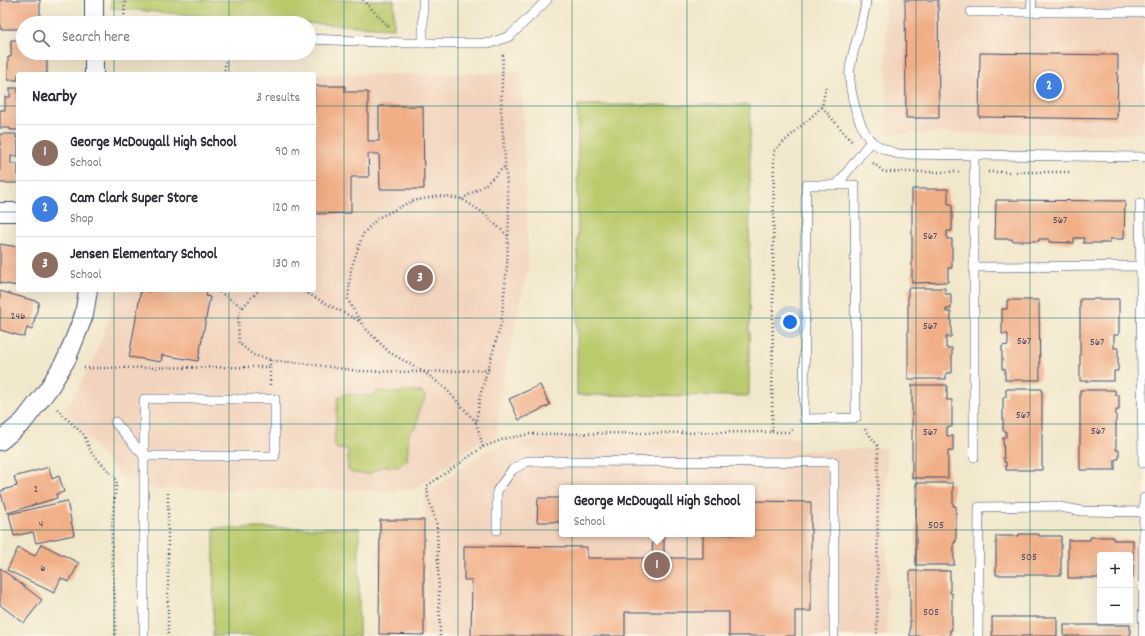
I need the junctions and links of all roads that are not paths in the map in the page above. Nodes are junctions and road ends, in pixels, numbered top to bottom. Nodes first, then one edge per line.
1 (94, 0) edge
2 (423, 0) edge
3 (547, 0) edge
4 (866, 0) edge
5 (1032, 0) edge
6 (971, 12) dead end
7 (1031, 12) junction
8 (1145, 12) edge
9 (94, 16) edge
10 (316, 39) edge
11 (423, 43) junction
12 (94, 60) edge
13 (94, 72) edge
14 (871, 141) junction
15 (974, 155) junction
16 (1145, 157) edge
17 (837, 185) junction
18 (1140, 204) dead end
19 (0, 212) edge
20 (16, 212) edge
21 (1140, 266) junction
22 (974, 267) junction
23 (88, 292) edge
24 (115, 422) dead end
25 (0, 441) edge
26 (144, 456) junction
27 (974, 457) dead end
28 (1145, 463) edge
29 (1145, 498) edge
30 (1144, 512) junction
31 (497, 530) dead end
32 (144, 636) edge
33 (834, 636) edge
34 (978, 636) edge
35 (1143, 636) edge

1 - 9 street
2 - 11 lane
3 - 11 lane
4 - 14 lane
5 - 7 lane
6 - 7 lane
7 - 8 lane
10 - 11 lane
12 - 13 street
14 - 15 lane
14 - 17 lane
15 - 16 lane
15 - 22 lane
17 - 17 lane
18 - 21 lane
19 - 20 street
21 - 22 lane
21 - 28 lane
22 - 27 lane
23 - 25 street
24 - 26 lane
26 - 26 lane
26 - 32 lane
29 - 30 lane
30 - 34 lane
30 - 35 lane
31 - 33 lane

